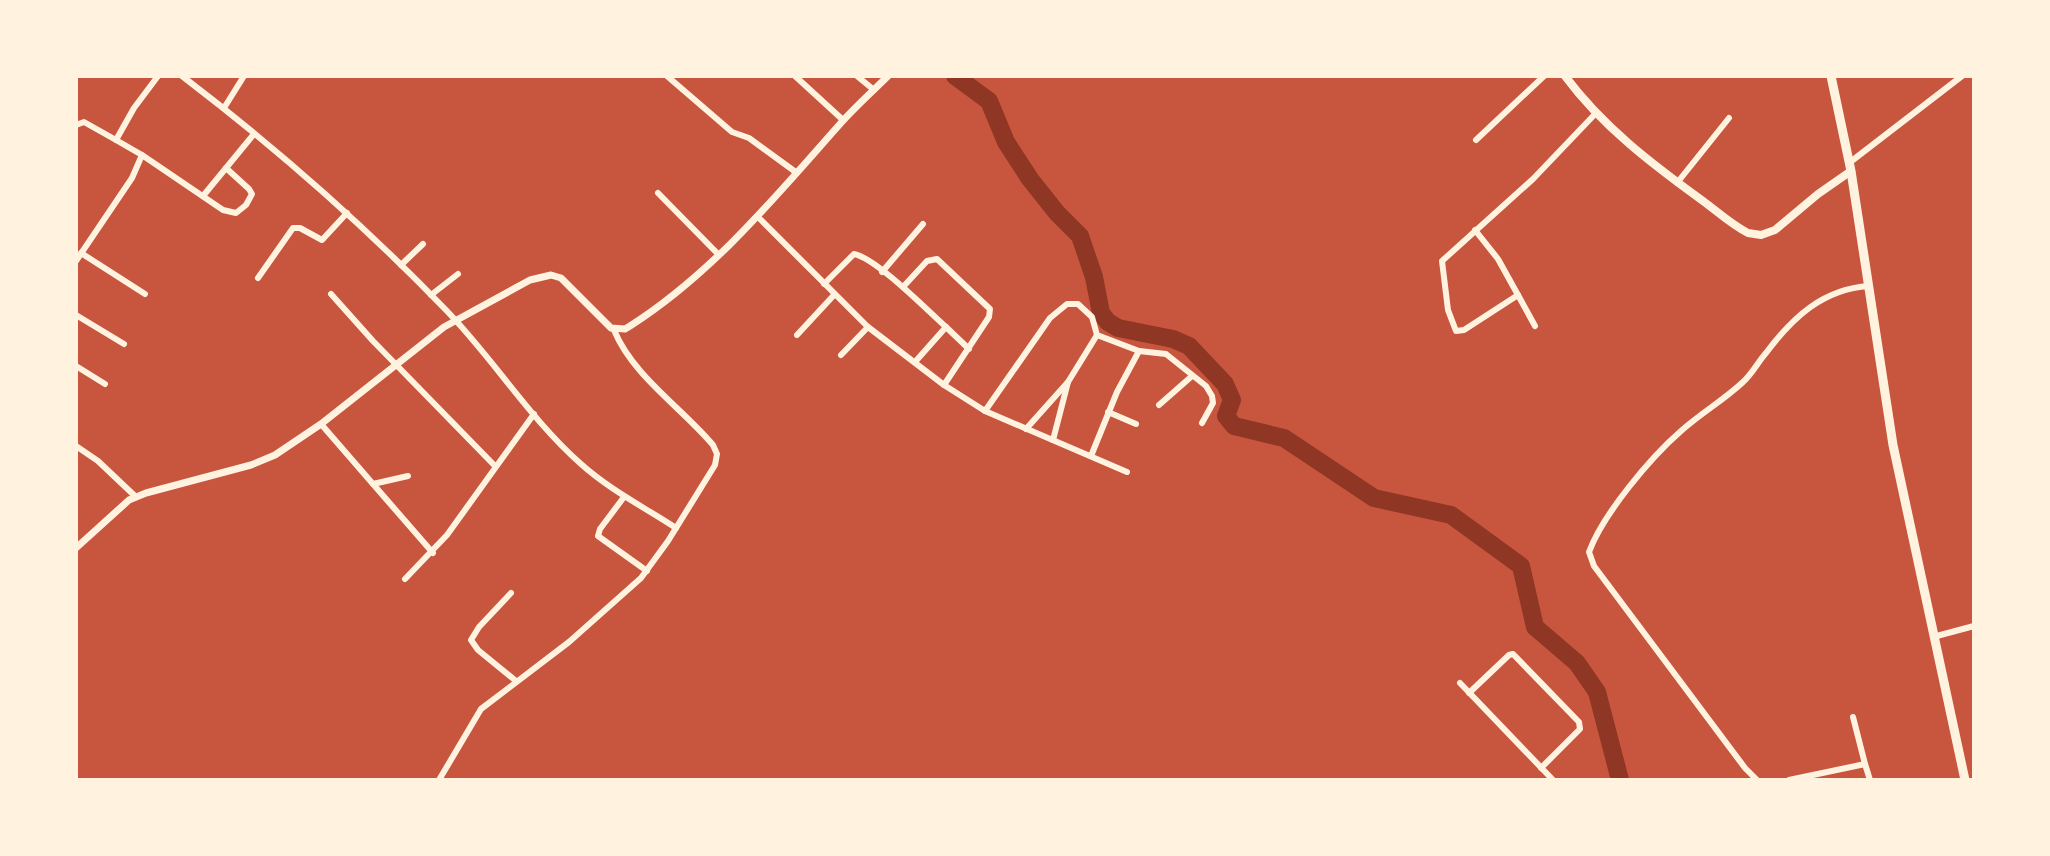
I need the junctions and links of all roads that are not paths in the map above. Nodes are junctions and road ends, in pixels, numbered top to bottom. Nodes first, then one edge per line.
1 (158, 76) edge
2 (182, 76) edge
3 (244, 76) edge
4 (667, 76) edge
5 (795, 76) edge
6 (857, 76) edge
7 (888, 76) edge
8 (1544, 76) edge
9 (1565, 76) edge
10 (1831, 76) edge
11 (1962, 76) edge
12 (874, 90) junction
13 (224, 108) junction
14 (1596, 113) junction
15 (1729, 118) dead end
16 (843, 120) junction
17 (76, 125) edge
18 (254, 134) junction
19 (116, 140) junction
20 (1476, 140) dead end
21 (142, 155) junction
22 (1850, 167) junction
23 (226, 168) junction
24 (797, 173) junction
25 (1677, 183) junction
26 (658, 193) dead end
27 (203, 196) junction
28 (347, 213) junction
29 (758, 217) junction
30 (923, 224) dead end
31 (1475, 230) junction
32 (423, 244) dead end
33 (81, 253) junction
34 (719, 255) junction
35 (76, 261) edge
36 (401, 265) junction
37 (882, 272) junction
38 (458, 274) dead end
39 (258, 278) dead end
40 (824, 284) junction
41 (1869, 286) junction
42 (903, 287) junction
43 (145, 294) dead end
44 (331, 294) dead end
45 (431, 295) junction
46 (834, 295) junction
47 (1518, 295) junction
48 (76, 315) edge
49 (456, 320) junction
50 (1535, 326) dead end
51 (868, 327) junction
52 (946, 327) junction
53 (614, 330) junction
54 (797, 335) dead end
55 (1097, 335) junction
56 (124, 344) dead end
57 (969, 349) junction
58 (1139, 351) junction
59 (841, 355) dead end
60 (915, 362) junction
61 (395, 364) junction
62 (76, 366) edge
63 (1192, 376) junction
64 (1068, 382) junction
65 (105, 384) dead end
66 (944, 385) junction
67 (1159, 405) dead end
68 (985, 411) junction
69 (1108, 412) junction
70 (534, 414) junction
71 (1202, 423) dead end
72 (321, 424) junction
73 (1136, 424) dead end
74 (1026, 429) junction
75 (1053, 440) junction
76 (76, 446) edge
77 (1091, 456) junction
78 (495, 466) junction
79 (1127, 472) dead end
80 (408, 476) dead end
81 (373, 484) junction
82 (136, 497) junction
83 (624, 497) junction
84 (676, 528) junction
85 (76, 548) edge
86 (433, 553) junction
87 (647, 571) junction
88 (405, 579) dead end
89 (511, 593) dead end
90 (1974, 626) edge
91 (1933, 637) junction
92 (516, 681) junction
93 (1460, 683) dead end
94 (1469, 693) junction
95 (1853, 717) dead end
96 (1865, 764) junction
97 (1541, 768) junction
98 (439, 780) edge
99 (1553, 780) edge
100 (1757, 780) edge
101 (1789, 780) edge
102 (1870, 780) edge
103 (1965, 780) edge

1 - 19 street
2 - 13 street
3 - 13 street
4 - 24 street
5 - 16 street
6 - 12 street
7 - 12 street
8 - 20 street
9 - 14 main road
10 - 22 main road
11 - 22 street
12 - 16 street
13 - 18 street
14 - 25 main road
14 - 31 street
15 - 25 street
16 - 24 street
17 - 19 street
18 - 23 street
18 - 28 street
19 - 21 street
21 - 27 street
21 - 33 street
22 - 25 main road
22 - 41 main road
23 - 27 street
23 - 27 street
24 - 29 street
26 - 34 street
28 - 36 street
28 - 39 street
29 - 34 street
29 - 40 street
30 - 37 street
31 - 47 street
31 - 47 street
32 - 36 street
33 - 35 street
33 - 43 street
34 - 53 street
36 - 45 street
37 - 40 street
37 - 42 street
38 - 45 street
40 - 46 street
41 - 91 main road
41 - 100 street
42 - 52 street
42 - 57 street
44 - 61 street
45 - 49 street
46 - 51 street
46 - 54 street
47 - 50 street
48 - 56 street
49 - 53 street
49 - 61 street
49 - 70 street
51 - 59 street
51 - 60 street
52 - 57 street
52 - 60 street
53 - 84 street
55 - 58 street
55 - 64 street
55 - 68 street
57 - 66 street
58 - 63 street
58 - 69 street
60 - 66 street
61 - 72 street
61 - 78 street
62 - 65 street
63 - 67 street
63 - 71 street
64 - 74 street
64 - 75 street
66 - 68 street
68 - 74 street
69 - 73 street
69 - 77 street
70 - 78 street
70 - 83 street
72 - 81 street
72 - 82 street
74 - 75 street
75 - 77 street
76 - 82 street
77 - 79 street
78 - 86 street
80 - 81 street
81 - 86 street
82 - 85 street
83 - 84 street
83 - 87 street
84 - 87 street
86 - 88 street
87 - 92 street
89 - 92 street
90 - 91 street
91 - 103 main road
92 - 98 street
93 - 94 street
94 - 97 street
94 - 97 street
95 - 96 street
96 - 101 street
96 - 102 street
97 - 99 street

